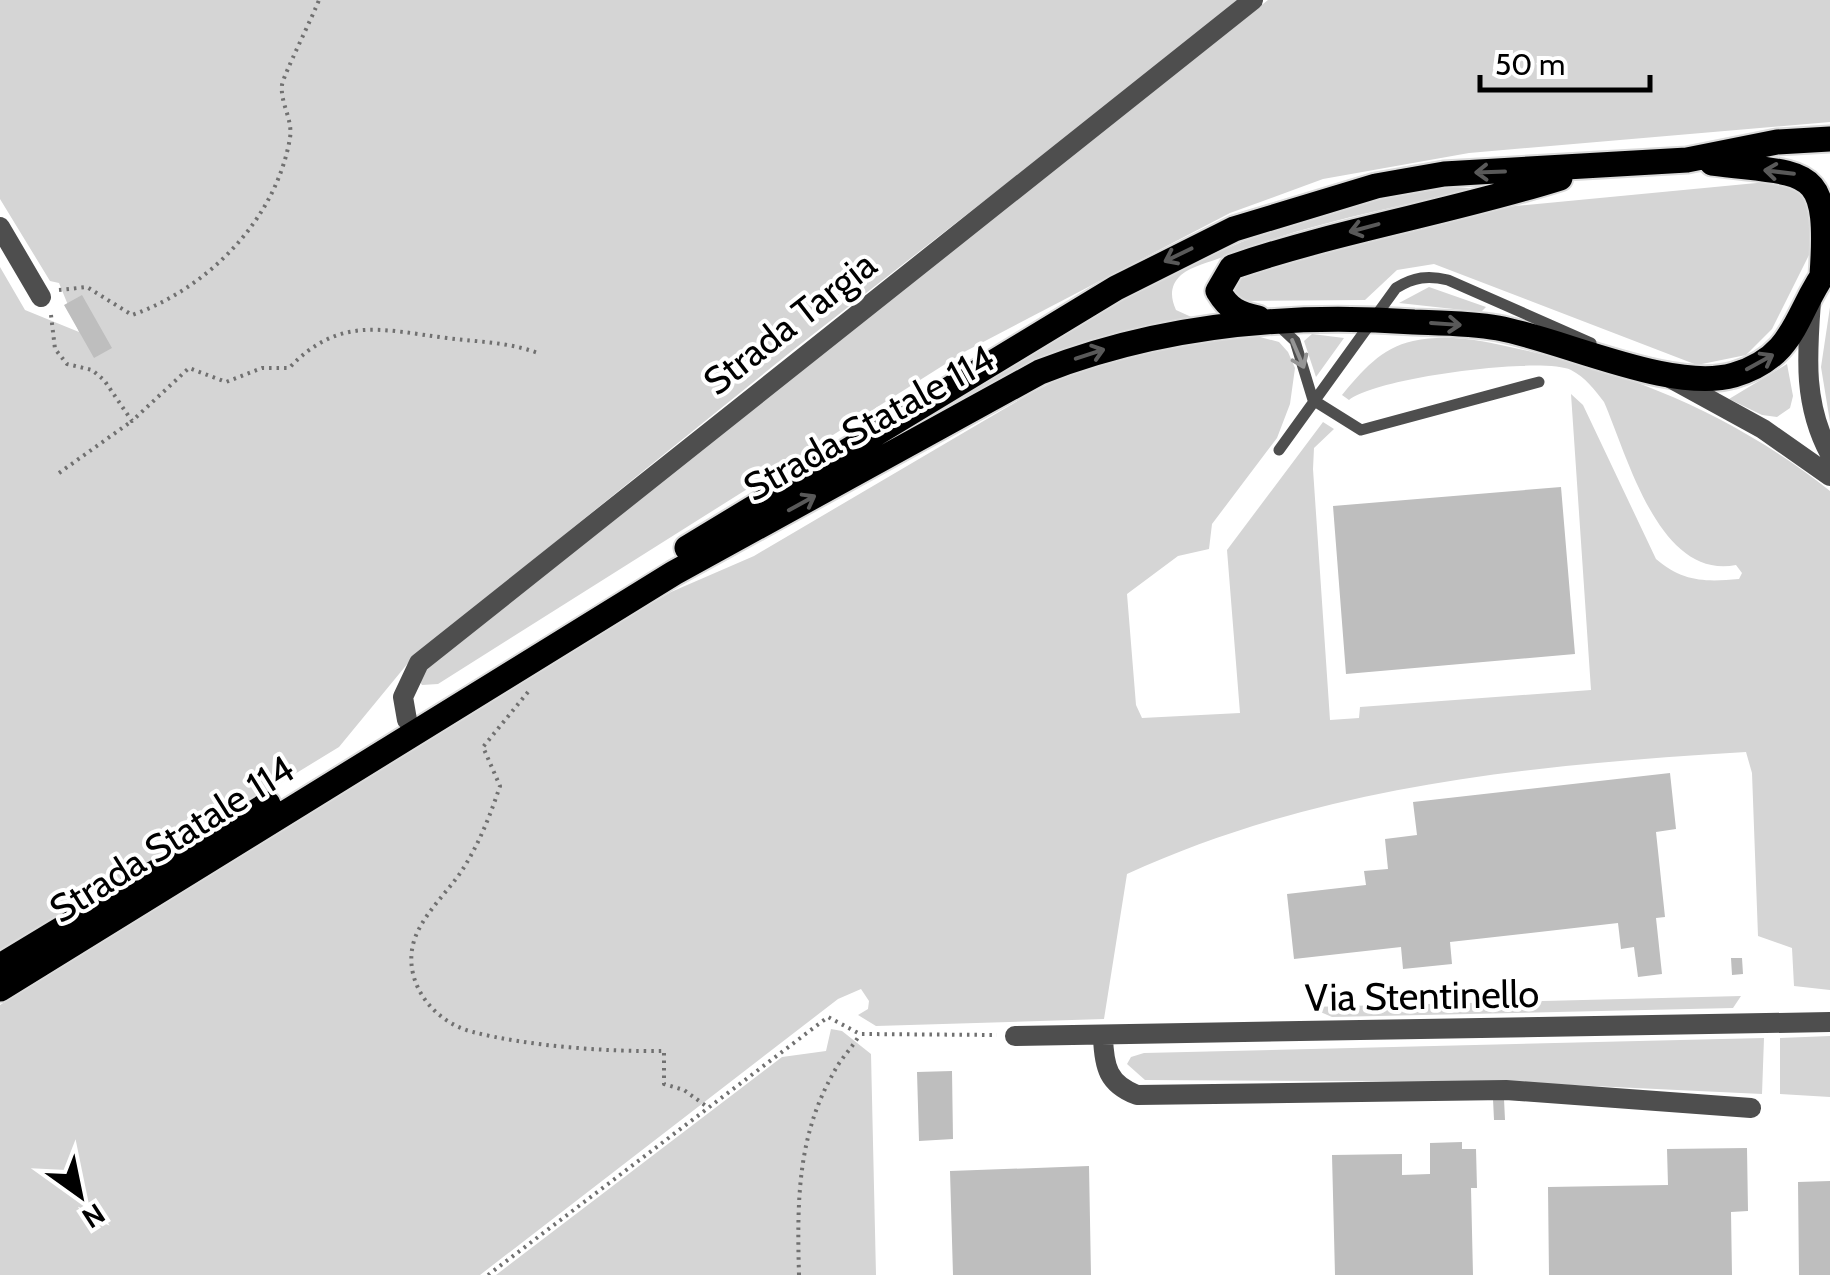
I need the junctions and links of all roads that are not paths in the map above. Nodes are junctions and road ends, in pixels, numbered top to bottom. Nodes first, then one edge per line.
1 (1254, 0) edge
2 (1830, 139) edge
3 (1687, 160) junction
4 (1594, 168) junction
5 (0, 227) edge
6 (1826, 270) edge
7 (42, 297) road end
8 (1811, 301) junction
9 (1267, 319) junction
10 (1374, 319) junction
11 (1654, 372) junction
12 (1539, 382) dead end
13 (1313, 400) junction
14 (1279, 450) dead end
15 (1830, 454) edge
16 (1830, 476) edge
17 (407, 720) junction
18 (0, 966) edge
19 (0, 989) edge
20 (1830, 1012) edge
21 (1830, 1022) edge
22 (1764, 1024) junction
23 (1016, 1036) road end
24 (1103, 1038) junction
25 (1752, 1108) dead end

1 - 17 street, Strada Targia
2 - 3 main road, Strada Statale 114
3 - 4 main road, Strada Statale 114
6 -> 3 main road, Strada Statale 114
4 -> 9 main road
4 -> 17 main road, Strada Statale 114
5 - 7 street
6 - 8 main road, Strada Statale 114
11 -> 8 main road, Strada Statale 114
8 - 15 street
9 - 10 main road, Strada Statale 114
9 -> 13 lane
19 -> 9 main road, Strada Statale 114
10 -> 11 main road, Strada Statale 114
10 - 11 lane
10 - 13 lane
11 - 16 street
12 - 13 lane
13 - 14 lane
17 - 18 main road, Strada Statale 114
20 - 22 street
21 - 22 street, Via Stentinello
22 - 24 street, Via Stentinello
23 - 24 street, Via Stentinello
24 - 25 street

